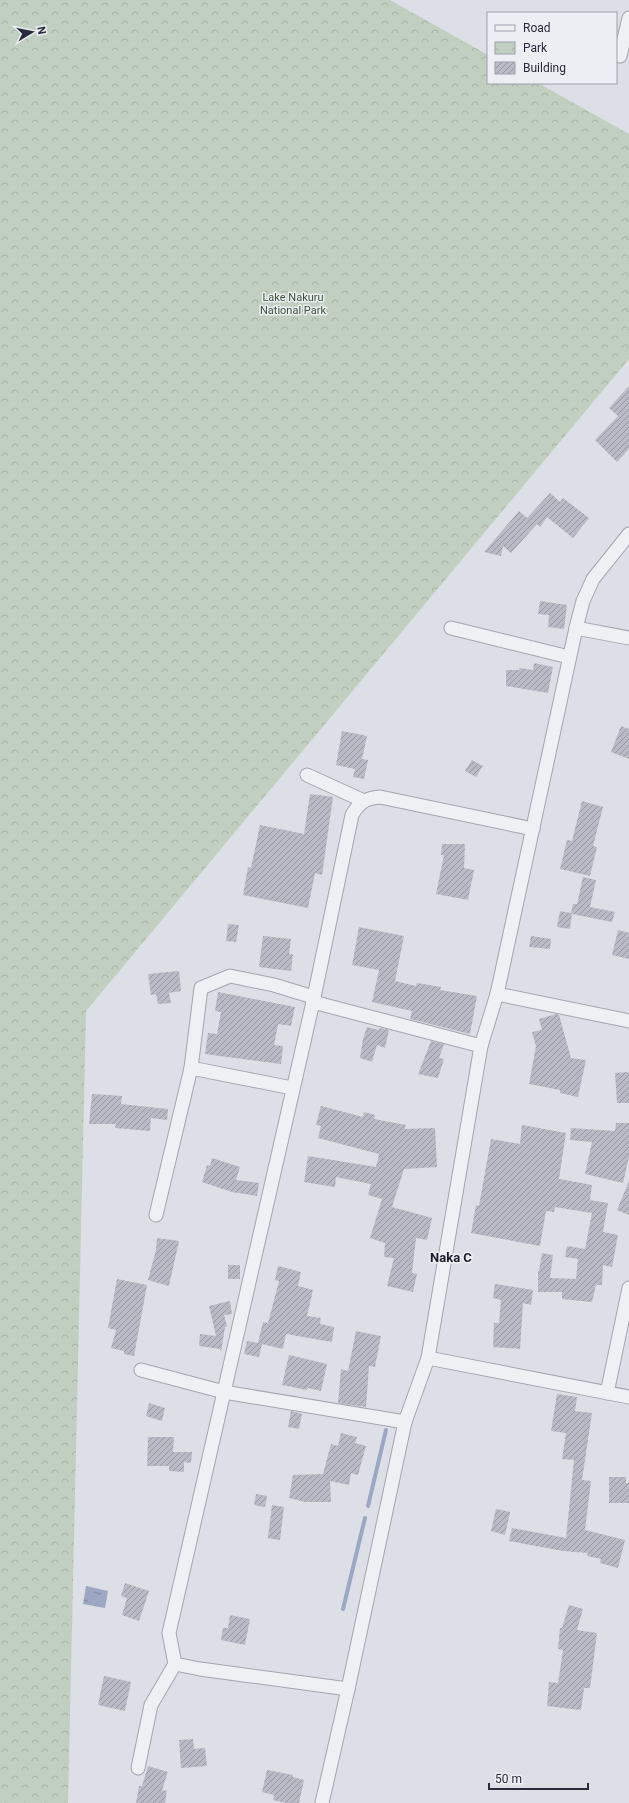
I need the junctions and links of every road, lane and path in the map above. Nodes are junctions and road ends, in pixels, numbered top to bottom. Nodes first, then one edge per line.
1 (629, 18) edge
2 (620, 56) dead end
3 (629, 534) edge
4 (451, 628) dead end
5 (576, 628) junction
6 (629, 638) edge
7 (569, 656) junction
8 (307, 775) dead end
9 (364, 801) junction
10 (533, 829) junction
11 (497, 994) junction
12 (313, 1000) junction
13 (629, 1021) edge
14 (481, 1046) junction
15 (191, 1068) junction
16 (292, 1088) junction
17 (156, 1215) dead end
18 (629, 1288) edge
19 (428, 1358) junction
20 (141, 1370) dead end
21 (224, 1392) junction
22 (608, 1393) junction
23 (629, 1398) edge
24 (405, 1422) junction
25 (174, 1664) junction
26 (348, 1689) junction
27 (138, 1768) dead end
28 (322, 1803) edge

1 - 2 street
3 - 5 street
4 - 7 street
5 - 6 street
5 - 7 street
7 - 10 street
8 - 9 street
9 - 10 street
9 - 12 street
10 - 11 street
11 - 13 street
11 - 14 street
12 - 14 street
12 - 15 street
12 - 16 street
14 - 19 street
15 - 16 street
15 - 17 street
16 - 21 street
18 - 22 street
19 - 22 street
19 - 24 street
20 - 21 street
21 - 24 street
21 - 25 street
22 - 23 street
24 - 26 street
25 - 26 street
25 - 27 street
26 - 28 street

